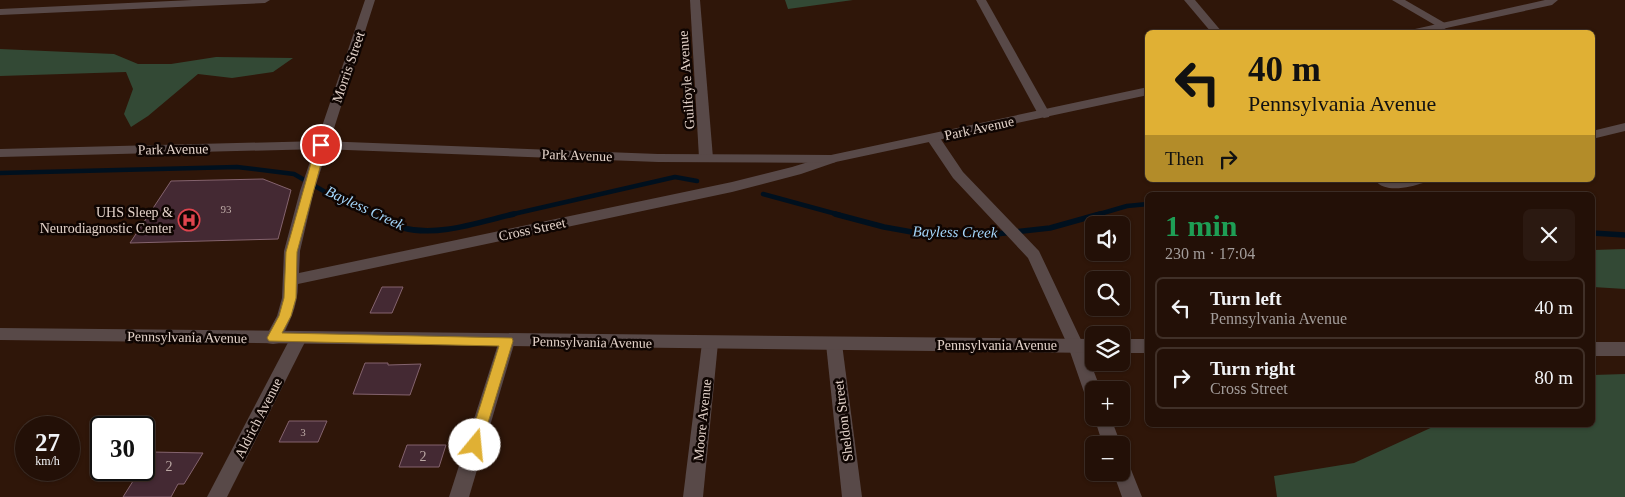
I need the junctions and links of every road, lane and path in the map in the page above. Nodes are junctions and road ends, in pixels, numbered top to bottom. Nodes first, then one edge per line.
1 (264, 0) edge
2 (370, 0) edge
3 (695, 0) edge
4 (981, 0) edge
5 (1189, 0) edge
6 (1398, 0) edge
7 (1553, 0) edge
8 (0, 12) edge
9 (1444, 26) junction
10 (1215, 30) edge
11 (1425, 30) edge
12 (1145, 92) edge
13 (1044, 114) junction
14 (1625, 127) edge
15 (1595, 134) edge
16 (932, 138) junction
17 (321, 145) junction
18 (0, 153) edge
19 (706, 158) junction
20 (831, 159) junction
21 (1390, 182) edge
22 (1408, 182) edge
23 (291, 280) junction
24 (0, 334) edge
25 (273, 338) junction
26 (299, 338) junction
27 (507, 341) junction
28 (710, 343) junction
29 (834, 344) junction
30 (1076, 346) junction
31 (1085, 346) edge
32 (1130, 346) edge
33 (1145, 346) edge
34 (1595, 349) edge
35 (1625, 350) edge
36 (1089, 381) edge
37 (1126, 481) edge
38 (217, 497) edge
39 (459, 497) edge
40 (693, 497) edge
41 (852, 497) edge
42 (1132, 497) edge

1 - 8 street
2 - 17 street, Morris Street
3 - 19 street, Guilfoyle Avenue
4 - 13 street
5 - 10 street
6 - 9 street
7 - 9 street
9 - 11 street
12 - 13 street, Park Avenue
13 - 16 street, Park Avenue
14 - 15 street
16 - 20 street, Park Avenue
16 - 30 street
17 - 18 street, Park Avenue
17 - 19 street, Park Avenue
17 - 23 street, Morris Street
19 - 20 street, Park Avenue
20 - 23 street, Cross Street
21 - 22 street
23 - 25 street
24 - 25 street, Pennsylvania Avenue
25 - 26 street, Pennsylvania Avenue
26 - 27 street, Pennsylvania Avenue
26 - 38 street, Aldrich Avenue
27 - 28 street, Pennsylvania Avenue
27 - 39 street
28 - 29 street, Pennsylvania Avenue
28 - 40 street, Moore Avenue
29 - 30 street, Pennsylvania Avenue
29 - 41 street, Sheldon Street
30 - 31 street, Pennsylvania Avenue
30 - 36 street
32 - 33 street
34 - 35 street
37 - 42 street

